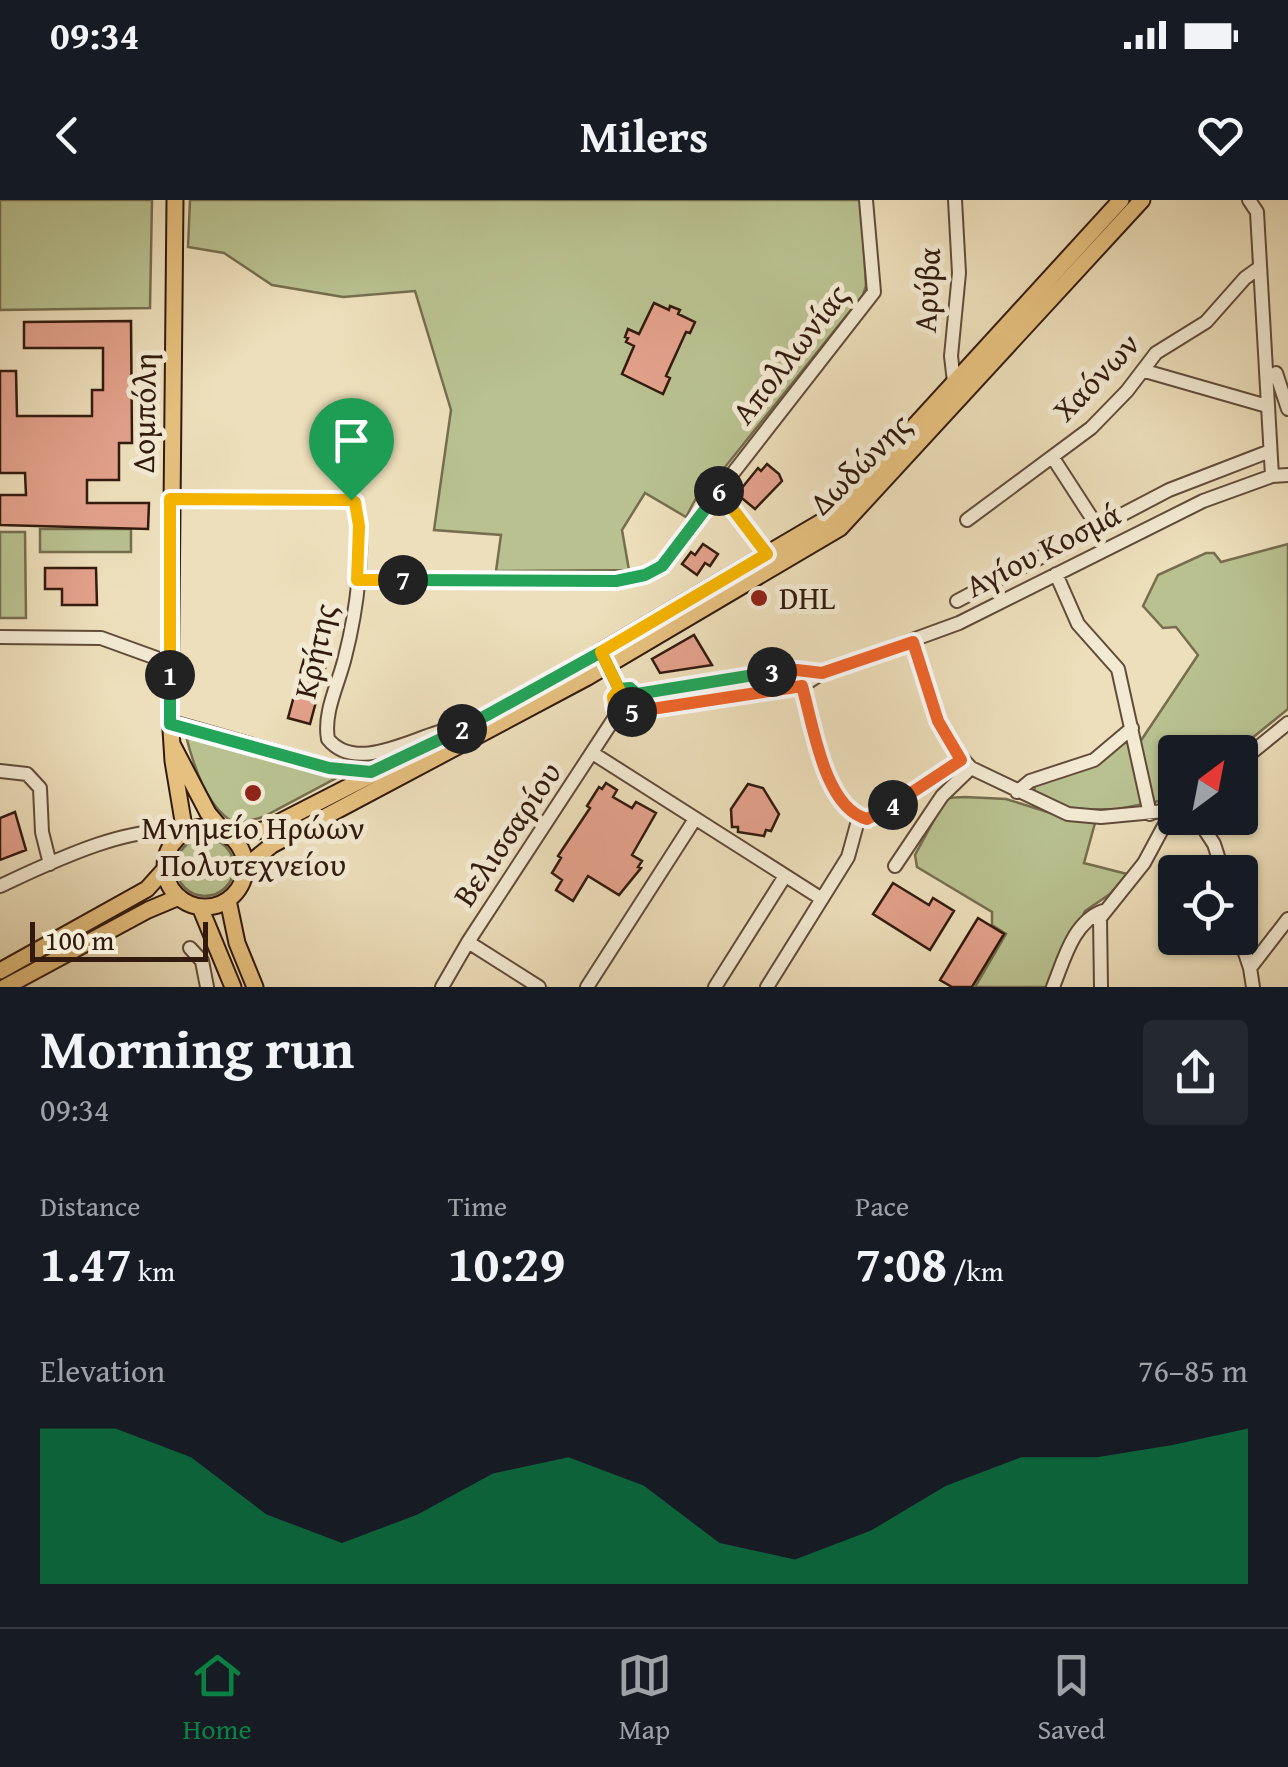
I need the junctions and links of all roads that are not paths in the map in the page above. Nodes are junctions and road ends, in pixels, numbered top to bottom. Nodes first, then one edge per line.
1 (175, 200) edge
2 (866, 200) edge
3 (954, 200) edge
4 (1121, 200) edge
5 (1142, 200) edge
6 (1249, 200) edge
7 (1260, 268) junction
8 (1145, 371) junction
9 (1276, 373) edge
10 (954, 382) junction
11 (1268, 406) junction
12 (1288, 409) edge
13 (1270, 451) junction
14 (1053, 458) junction
15 (1288, 475) edge
16 (1272, 476) junction
17 (720, 489) junction
18 (170, 499) junction
19 (967, 520) dead end
20 (1097, 526) junction
21 (767, 554) junction
22 (1056, 574) junction
23 (357, 580) junction
24 (957, 602) dead end
25 (0, 637) edge
26 (913, 642) junction
27 (604, 659) junction
28 (170, 662) junction
29 (797, 670) junction
30 (822, 673) junction
31 (802, 686) junction
32 (619, 689) junction
33 (637, 694) junction
34 (625, 712) junction
35 (1288, 723) edge
36 (170, 724) junction
37 (1132, 728) junction
38 (458, 730) junction
39 (173, 746) junction
40 (1258, 747) edge
41 (594, 754) junction
42 (966, 764) junction
43 (0, 772) edge
44 (371, 772) junction
45 (1016, 792) junction
46 (1158, 813) edge
47 (1150, 814) junction
48 (859, 817) junction
49 (696, 818) junction
50 (183, 834) junction
51 (227, 835) junction
52 (1160, 835) edge
53 (50, 864) junction
54 (896, 866) dead end
55 (244, 868) junction
56 (165, 870) junction
57 (785, 876) junction
58 (0, 886) edge
59 (178, 898) junction
60 (822, 899) junction
61 (228, 900) junction
62 (200, 907) junction
63 (1103, 911) junction
64 (1288, 919) edge
65 (468, 942) junction
66 (190, 948) dead end
67 (1246, 955) edge
68 (1250, 968) junction
69 (0, 972) edge
70 (6, 987) edge
71 (207, 987) edge
72 (232, 987) edge
73 (255, 987) edge
74 (442, 987) edge
75 (540, 987) edge
76 (587, 987) edge
77 (715, 987) edge
78 (767, 987) edge
79 (1052, 987) edge
80 (1101, 987) edge
81 (1253, 987) edge

1 - 18 main road, Δομπόλη
2 - 17 street, Απολλωνίας
3 - 10 street, Αρύβα
4 - 10 main road, Δωδώνης
5 - 27 main road, Δωδώνης
6 - 7 street
7 - 8 street, Χαόνων
7 - 9 street
8 - 11 street
8 - 14 street, Χαόνων
9 - 11 street
9 - 12 street
10 - 21 main road, Δωδώνης
11 - 13 street
13 - 16 street
13 - 20 street
14 - 19 street, Χαόνων
14 - 20 street
15 - 16 street, Αγίου Κοσμά
16 - 22 street, Αγίου Κοσμά
17 - 21 street
17 - 23 street, Απολλωνίας
18 - 23 street, Κρήτης
18 - 28 main road, Δομπόλη
20 - 24 street
21 - 27 main road, Δωδώνης
22 - 26 street, Αγίου Κοσμά
22 - 37 street
23 - 38 street, Κρήτης
25 - 28 street
26 - 30 street, Αγίου Κοσμά
26 - 42 street
27 - 32 street
27 - 38 main road, Δωδώνης
27 - 55 main road, Δωδώνης
28 - 36 main road, Δομπόλη
29 - 30 street, Αγίου Κοσμά
29 - 31 street
29 - 33 street, Αγίου Κοσμά
30 - 31 street, Αγίου Κοσμά
31 - 34 street, Αγίου Κοσμά
31 - 48 street
32 - 33 street
32 - 34 street
33 - 34 street
34 - 41 street, Βελισσαρίου
35 - 40 street
36 - 39 main road, Δομπόλη
36 - 44 main road
37 - 45 street
37 - 47 street
38 - 44 main road, Δωδώνης
39 - 50 main road, Δομπόλη
39 - 51 main road
41 - 49 street
41 - 65 street, Βελισσαρίου
42 - 45 street
42 - 48 street
42 - 54 street
43 - 53 street
44 - 51 main road, Δωδώνης
45 - 47 street
46 - 47 street
48 - 60 street
49 - 57 street
49 - 76 street
50 - 51 main road, Δωδώνης
50 - 53 street
50 - 56 main road
51 - 55 main road
52 - 63 street
53 - 58 street
55 - 61 main road, Δωδώνης
56 - 59 main road
56 - 69 main road
57 - 60 street
57 - 77 street
59 - 62 main road
59 - 70 main road
60 - 78 street
61 - 62 main road
61 - 73 main road
62 - 72 main road
63 - 79 street
63 - 80 street
64 - 68 street
65 - 74 street, Βελισσαρίου
65 - 75 street
66 - 71 street
67 - 68 street
68 - 81 street

